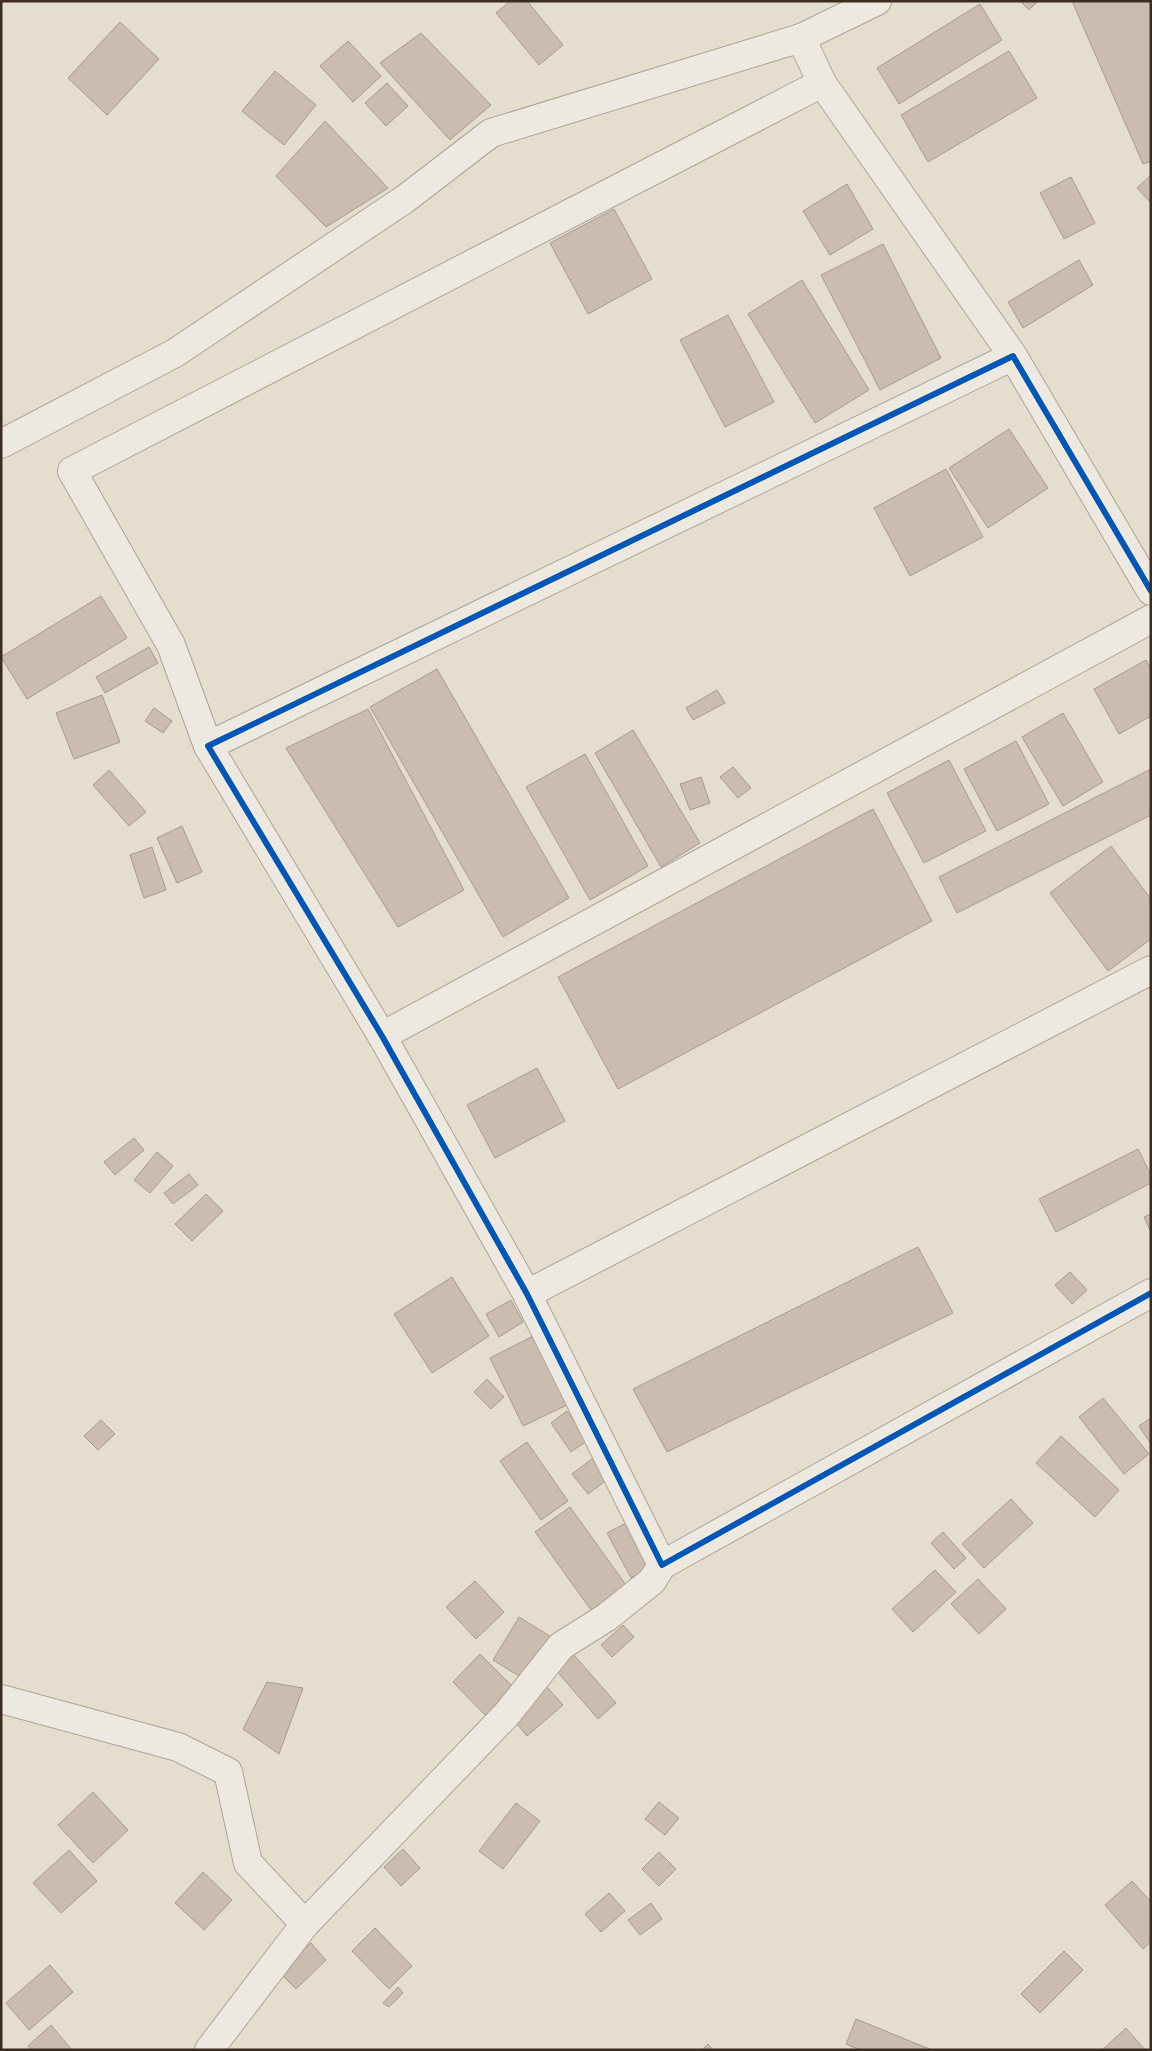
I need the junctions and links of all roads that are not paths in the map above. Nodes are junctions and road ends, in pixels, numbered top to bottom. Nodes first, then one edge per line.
1 (877, 1) edge
2 (801, 38) junction
3 (822, 83) junction
4 (1013, 356) junction
5 (1, 444) edge
6 (1151, 591) edge
7 (1151, 619) edge
8 (208, 746) junction
9 (1151, 970) edge
10 (382, 1036) junction
11 (1151, 1293) edge
12 (527, 1294) junction
13 (662, 1565) junction
14 (1, 1700) edge
15 (305, 1924) junction
16 (209, 2050) edge

1 - 2 street
2 - 3 street
2 - 5 street
3 - 4 street
3 - 8 street
4 - 6 street
4 - 8 street
7 - 10 street
8 - 10 street
9 - 12 street
10 - 12 street
11 - 13 street
12 - 13 street
13 - 15 street
14 - 15 street
15 - 16 street

